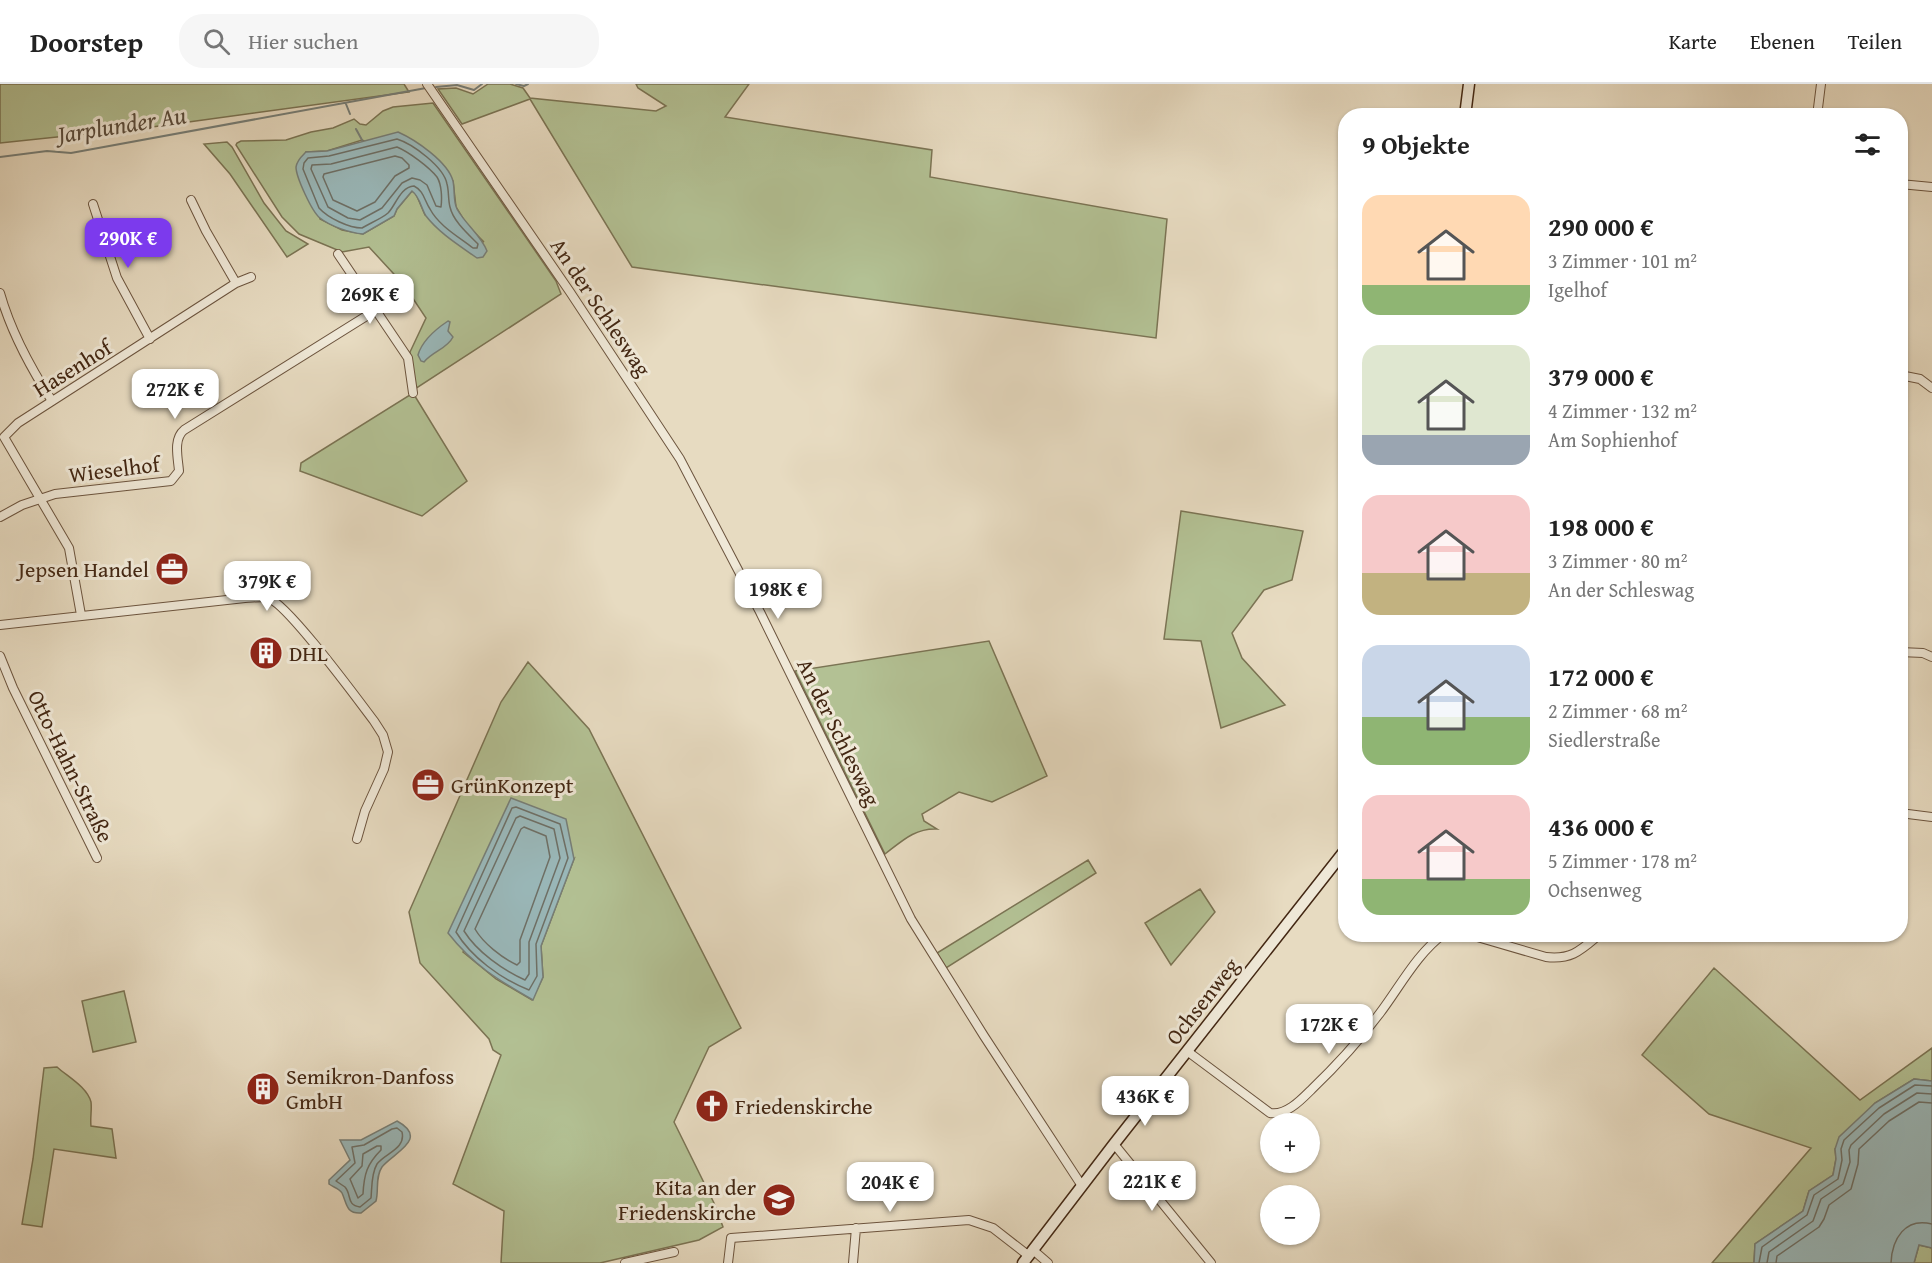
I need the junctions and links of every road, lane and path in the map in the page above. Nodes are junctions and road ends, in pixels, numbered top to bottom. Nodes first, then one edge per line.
1 (428, 84) edge
2 (1469, 84) edge
3 (1821, 84) edge
4 (1466, 108) edge
5 (1818, 108) edge
6 (1908, 185) edge
7 (1932, 187) edge
8 (191, 200) dead end
9 (93, 204) dead end
10 (338, 254) dead end
11 (251, 277) dead end
12 (236, 283) junction
13 (0, 293) edge
14 (376, 310) junction
15 (150, 339) junction
16 (1908, 377) edge
17 (1932, 388) edge
18 (413, 393) dead end
19 (52, 401) junction
20 (2, 437) edge
21 (40, 498) junction
22 (0, 517) edge
23 (81, 615) junction
24 (0, 625) edge
25 (1908, 652) edge
26 (0, 656) edge
27 (1932, 657) edge
28 (1908, 814) edge
29 (1932, 817) edge
30 (357, 839) dead end
31 (97, 858) dead end
32 (1338, 859) edge
33 (1435, 942) edge
34 (1494, 942) edge
35 (1590, 942) edge
36 (1186, 1051) junction
37 (1114, 1144) junction
38 (1082, 1186) junction
39 (856, 1228) junction
40 (674, 1252) dead end
41 (1028, 1256) edge
42 (625, 1263) edge
43 (728, 1263) edge
44 (853, 1263) edge
45 (1048, 1263) edge
46 (1211, 1263) edge

1 - 38 street, An der Schleswag
2 - 4 main road
3 - 5 street
6 - 7 street
8 - 12 street
9 - 15 street
10 - 14 street
11 - 12 street, Hasenhof
12 - 15 street, Hasenhof
13 - 19 street
14 - 18 street
14 - 21 street, Wieselhof
15 - 19 street, Hasenhof
16 - 17 street
19 - 20 street, Hasenhof
20 - 21 street, Hasenhof
21 - 22 street, Wieselhof
21 - 23 street, Hasenhof
23 - 24 street
23 - 30 street
25 - 27 street
26 - 31 street, Otto-Hahn-Straße
28 - 29 street
32 - 36 main road, Ochsenweg
33 - 36 street
34 - 35 street
36 - 37 main road, Ochsenweg
37 - 38 main road, Ochsenweg
37 - 46 street
38 - 41 main road, Ochsenweg
39 - 41 street
39 - 43 street
39 - 44 street
40 - 42 street
41 - 45 street

